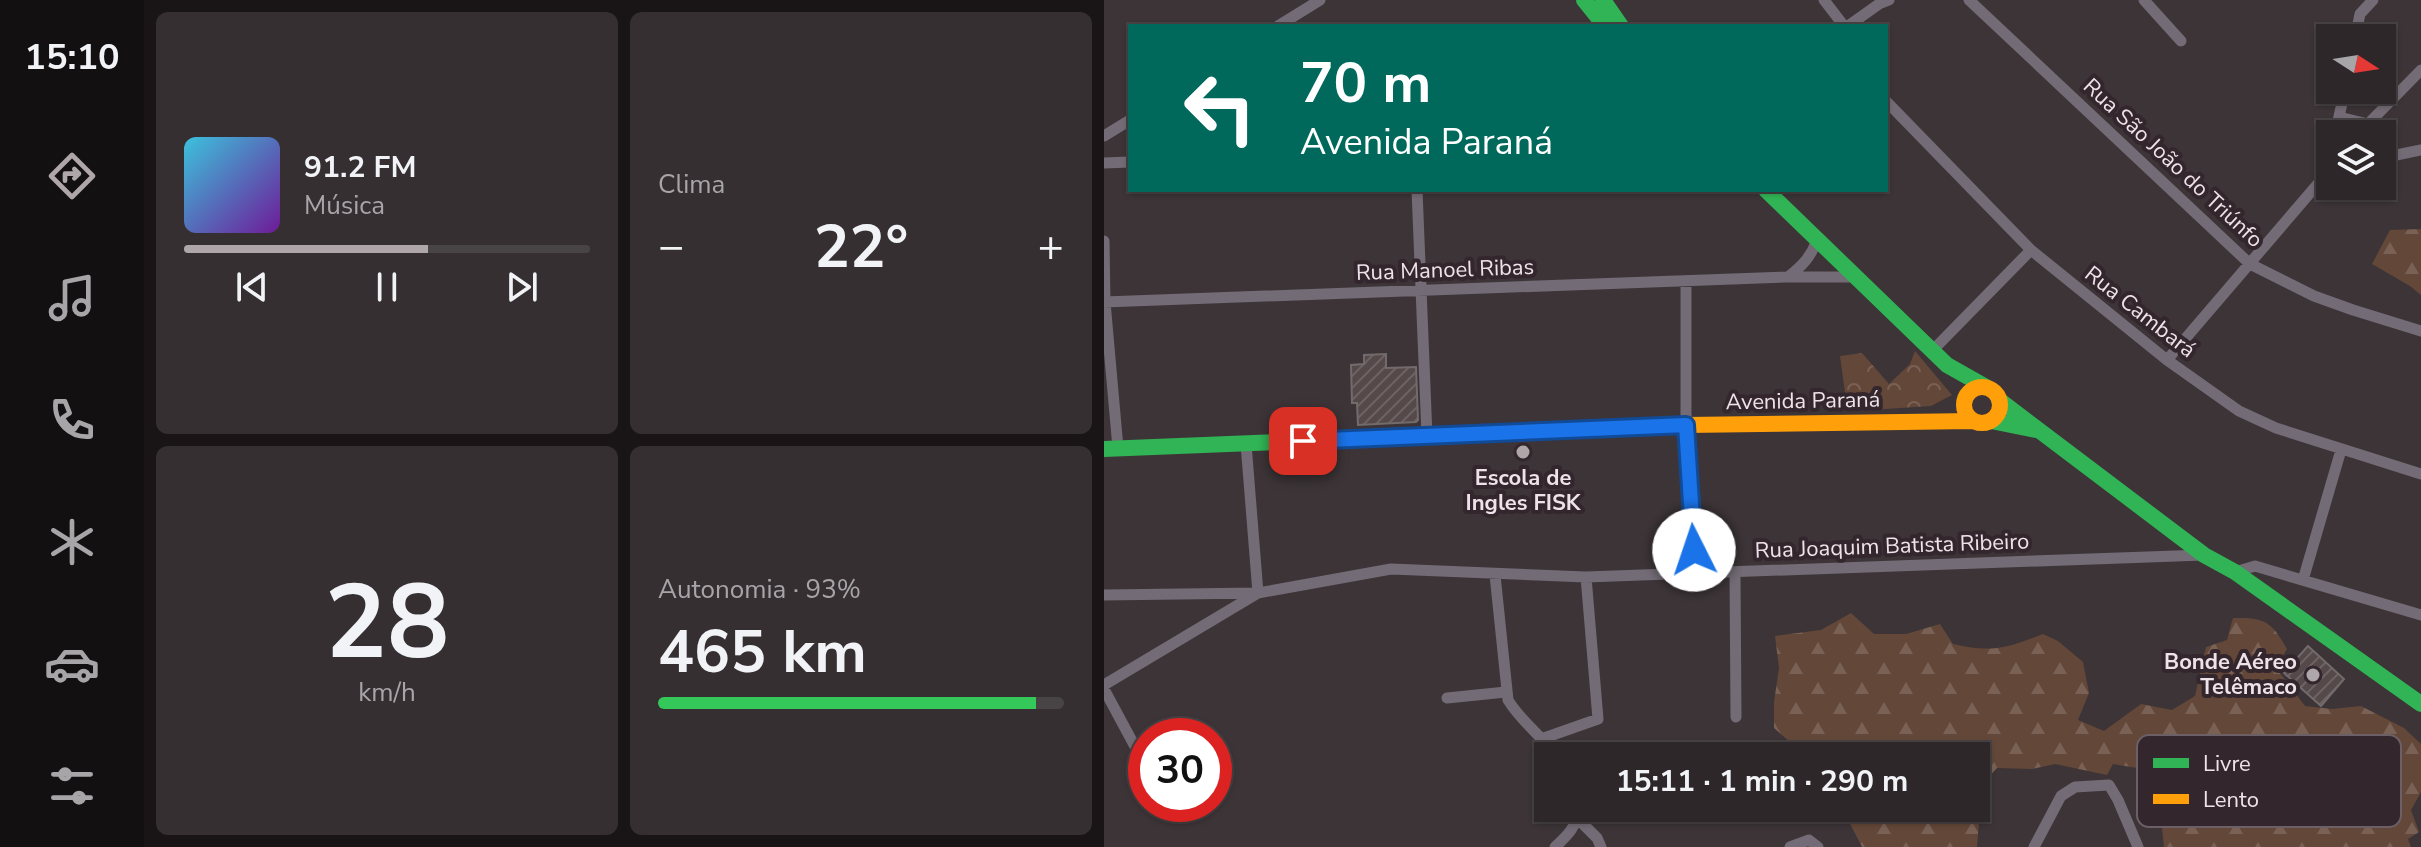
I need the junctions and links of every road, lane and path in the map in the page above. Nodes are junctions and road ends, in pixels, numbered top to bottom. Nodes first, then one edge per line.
1 (1320, 0) edge
2 (1584, 0) edge
3 (1603, 0) edge
4 (1824, 0) edge
5 (1889, 0) edge
6 (1969, 0) edge
7 (2144, 0) edge
8 (2373, 0) edge
9 (1281, 24) edge
10 (1603, 24) edge
11 (1620, 24) edge
12 (1844, 24) edge
13 (1849, 24) edge
14 (2358, 24) edge
15 (2181, 41) dead end
16 (2421, 70) edge
17 (1888, 103) edge
18 (2342, 104) edge
19 (2339, 117) junction
20 (2338, 120) edge
21 (2347, 120) edge
22 (2379, 120) edge
23 (1128, 121) edge
24 (1104, 136) edge
25 (2421, 150) edge
26 (2396, 154) edge
27 (1128, 162) edge
28 (1104, 163) edge
29 (2316, 187) edge
30 (1417, 192) edge
31 (1768, 192) edge
32 (1817, 240) junction
33 (1104, 241) edge
34 (2031, 250) junction
35 (2250, 264) junction
36 (1787, 277) junction
37 (1854, 277) junction
38 (1686, 281) junction
39 (1421, 290) junction
40 (1104, 302) edge
41 (2421, 331) edge
42 (1933, 350) junction
43 (2167, 360) junction
44 (1947, 365) junction
45 (1986, 387) junction
46 (1999, 400) junction
47 (1964, 402) junction
48 (1927, 421) junction
49 (1982, 421) junction
50 (1686, 425) junction
51 (2042, 431) junction
52 (1427, 436) junction
53 (1246, 444) junction
54 (1111, 449) edge
55 (2341, 450) junction
56 (2421, 474) edge
57 (2204, 555) junction
58 (1735, 572) junction
59 (2235, 572) junction
60 (1695, 573) junction
61 (1495, 575) junction
62 (1586, 577) junction
63 (2303, 580) junction
64 (1258, 593) junction
65 (1104, 595) edge
66 (2421, 615) edge
67 (1104, 687) edge
68 (1506, 692) junction
69 (1447, 698) dead end
70 (2421, 704) edge
71 (1736, 717) dead end
72 (1128, 733) edge
73 (1544, 738) junction
74 (1546, 742) edge
75 (1574, 822) edge
76 (1581, 822) edge
77 (1555, 847) edge
78 (1601, 847) edge
79 (1790, 847) edge
80 (1818, 847) edge
81 (2034, 847) edge
82 (2138, 847) edge

1 - 9 street
2 - 10 main road
3 - 11 main road
4 - 12 street
5 - 13 street
6 - 35 street, Rua São João do Triúnfo
7 - 15 street
8 - 14 street
16 - 22 street
17 - 34 street, Rua Cambará
18 - 19 street
19 - 20 street
19 - 21 street
23 - 24 street
25 - 26 street
27 - 28 street
29 - 35 street
30 - 39 street
31 - 32 main road
32 - 36 street
32 - 37 main road
33 - 40 street
34 - 42 street
34 - 43 street, Rua Cambará
35 - 41 street, Rua São João do Triúnfo
35 - 43 street
36 - 37 street, Rua Manoel Ribas
36 - 38 street, Rua Manoel Ribas
37 - 42 main road
38 - 39 street, Rua Manoel Ribas
38 - 50 street
39 - 40 street, Rua Manoel Ribas
39 - 52 street
40 - 54 street
42 - 44 main road
43 - 55 street, Rua Cambará
44 - 45 main road
44 - 47 main road
45 - 46 main road
45 - 47 main road
46 - 49 main road
46 - 51 main road
47 - 48 main road, Avenida Paraná
47 - 49 main road
48 - 49 main road, Avenida Paraná
48 - 50 main road, Avenida Paraná
49 - 51 main road, Avenida Paraná
50 - 52 main road, Avenida Paraná
50 - 60 street
51 - 57 main road
52 - 53 main road, Avenida Paraná
53 - 54 main road, Avenida Paraná
53 - 64 street
55 - 56 street, Rua Cambará
55 - 63 street
57 - 58 street, Rua Joaquim Batista Ribeiro
57 - 59 main road
58 - 60 street, Rua Joaquim Batista Ribeiro
58 - 71 street
59 - 63 street
59 - 70 main road
60 - 62 street, Rua Joaquim Batista Ribeiro
61 - 62 street, Rua Joaquim Batista Ribeiro
61 - 64 street, Rua Joaquim Batista Ribeiro
61 - 68 street
62 - 73 street
63 - 66 street
64 - 65 street, Rua Joaquim Batista Ribeiro
64 - 67 street
67 - 72 street
68 - 69 street
68 - 73 street
73 - 74 street
75 - 77 street
76 - 78 street
79 - 80 street
81 - 82 street

